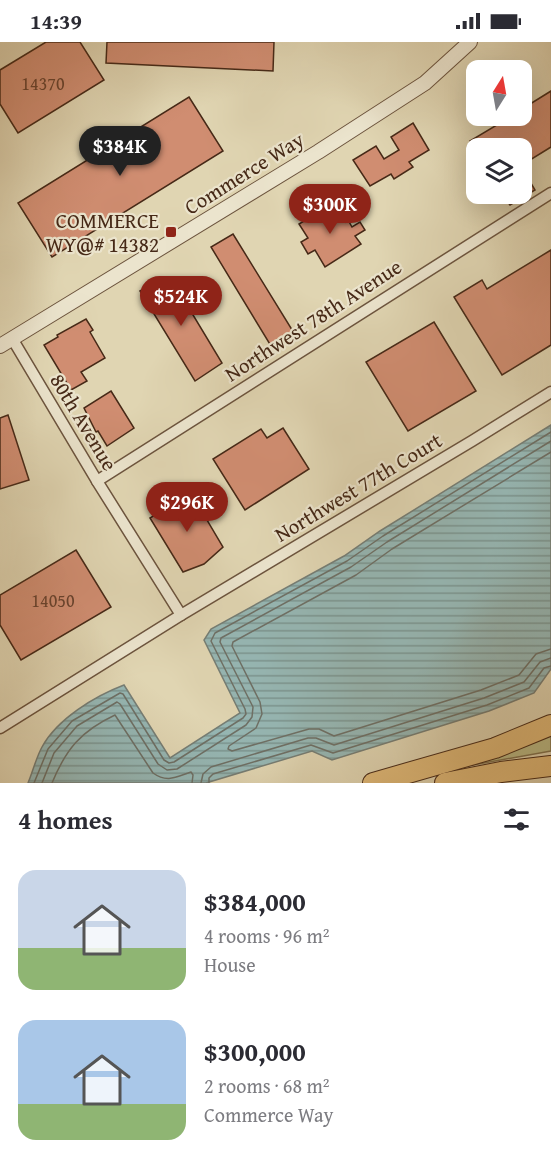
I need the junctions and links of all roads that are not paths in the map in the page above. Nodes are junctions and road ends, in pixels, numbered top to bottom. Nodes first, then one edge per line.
1 (470, 42) edge
2 (551, 193) edge
3 (6, 343) edge
4 (551, 392) edge
5 (97, 482) junction
6 (181, 615) junction
7 (551, 725) edge
8 (0, 728) edge
9 (551, 766) edge
10 (373, 783) edge
11 (445, 783) edge

1 - 3 street, Commerce Way
2 - 5 street, Northwest 78th Avenue
3 - 5 street, 80th Avenue
4 - 6 street, Northwest 77th Court
5 - 6 street, 80th Avenue
6 - 8 street, Northwest 77th Court
7 - 10 highway
9 - 11 highway

